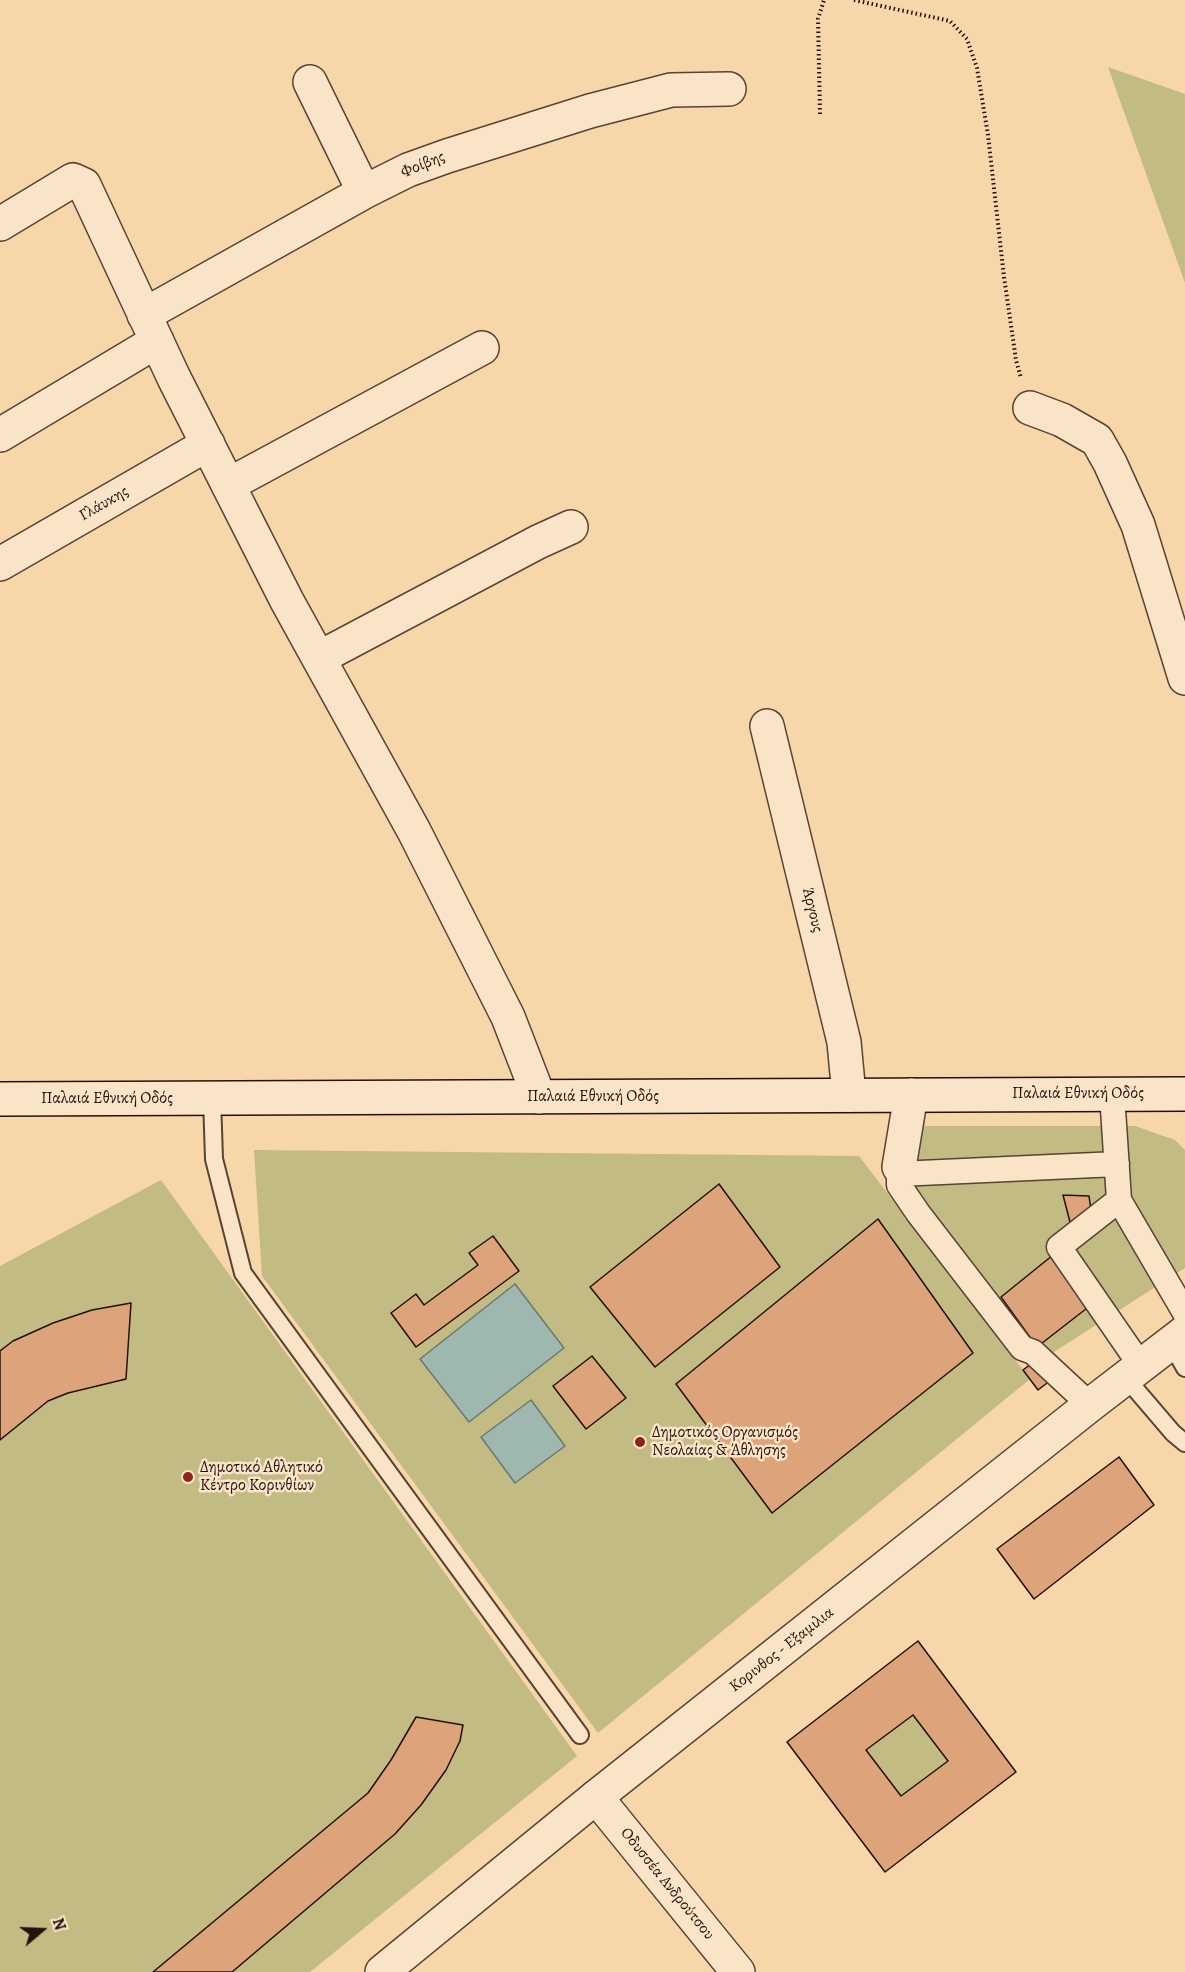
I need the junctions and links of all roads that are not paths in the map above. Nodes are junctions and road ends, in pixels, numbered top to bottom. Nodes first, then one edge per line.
1 (310, 82) dead end
2 (729, 89) dead end
3 (364, 192) junction
4 (0, 224) edge
5 (150, 328) junction
6 (482, 348) dead end
7 (1030, 408) road end
8 (0, 435) edge
9 (208, 444) junction
10 (228, 484) junction
11 (571, 527) dead end
12 (0, 564) edge
13 (319, 658) junction
14 (1185, 678) edge
15 (767, 726) dead end
16 (1112, 1094) junction
17 (1185, 1094) edge
18 (849, 1095) junction
19 (911, 1095) junction
20 (539, 1097) junction
21 (212, 1098) junction
22 (0, 1099) edge
23 (1117, 1164) junction
24 (899, 1170) junction
25 (1119, 1200) junction
26 (1185, 1313) edge
27 (1180, 1347) edge
28 (1134, 1372) junction
29 (1090, 1405) junction
30 (1185, 1443) edge
31 (580, 1735) dead end
32 (596, 1797) junction
33 (388, 1970) edge
34 (738, 1972) edge

1 - 3 street
2 - 3 street, Φοίβης
3 - 5 street, Φοίβης
4 - 5 street
5 - 8 street, Φοίβης
5 - 9 street
6 - 10 street
7 - 14 street
9 - 10 street
9 - 12 street, Γλάυκης
10 - 13 street
11 - 13 street
13 - 20 street
15 - 18 street, Άργους
16 - 17 street, Παλαιά Εθνική Οδός
16 - 19 street, Παλαιά Εθνική Οδός
16 - 23 street
18 - 19 street, Παλαιά Εθνική Οδός
18 - 20 street, Παλαιά Εθνική Οδός
19 - 24 street
20 - 21 street, Παλαιά Εθνική Οδός
21 - 22 street, Παλαιά Εθνική Οδός
21 - 31 lane
23 - 24 street
23 - 25 street
24 - 29 street
25 - 26 street
25 - 28 street
27 - 28 street, Κορινθος - Εξαμιλια
28 - 29 street, Κορινθος - Εξαμιλια
28 - 30 lane
29 - 32 street, Κορινθος - Εξαμιλια
32 - 33 street, Κορινθος - Εξαμιλια
32 - 34 street, Οδυσσέα Ανδρούτσου

